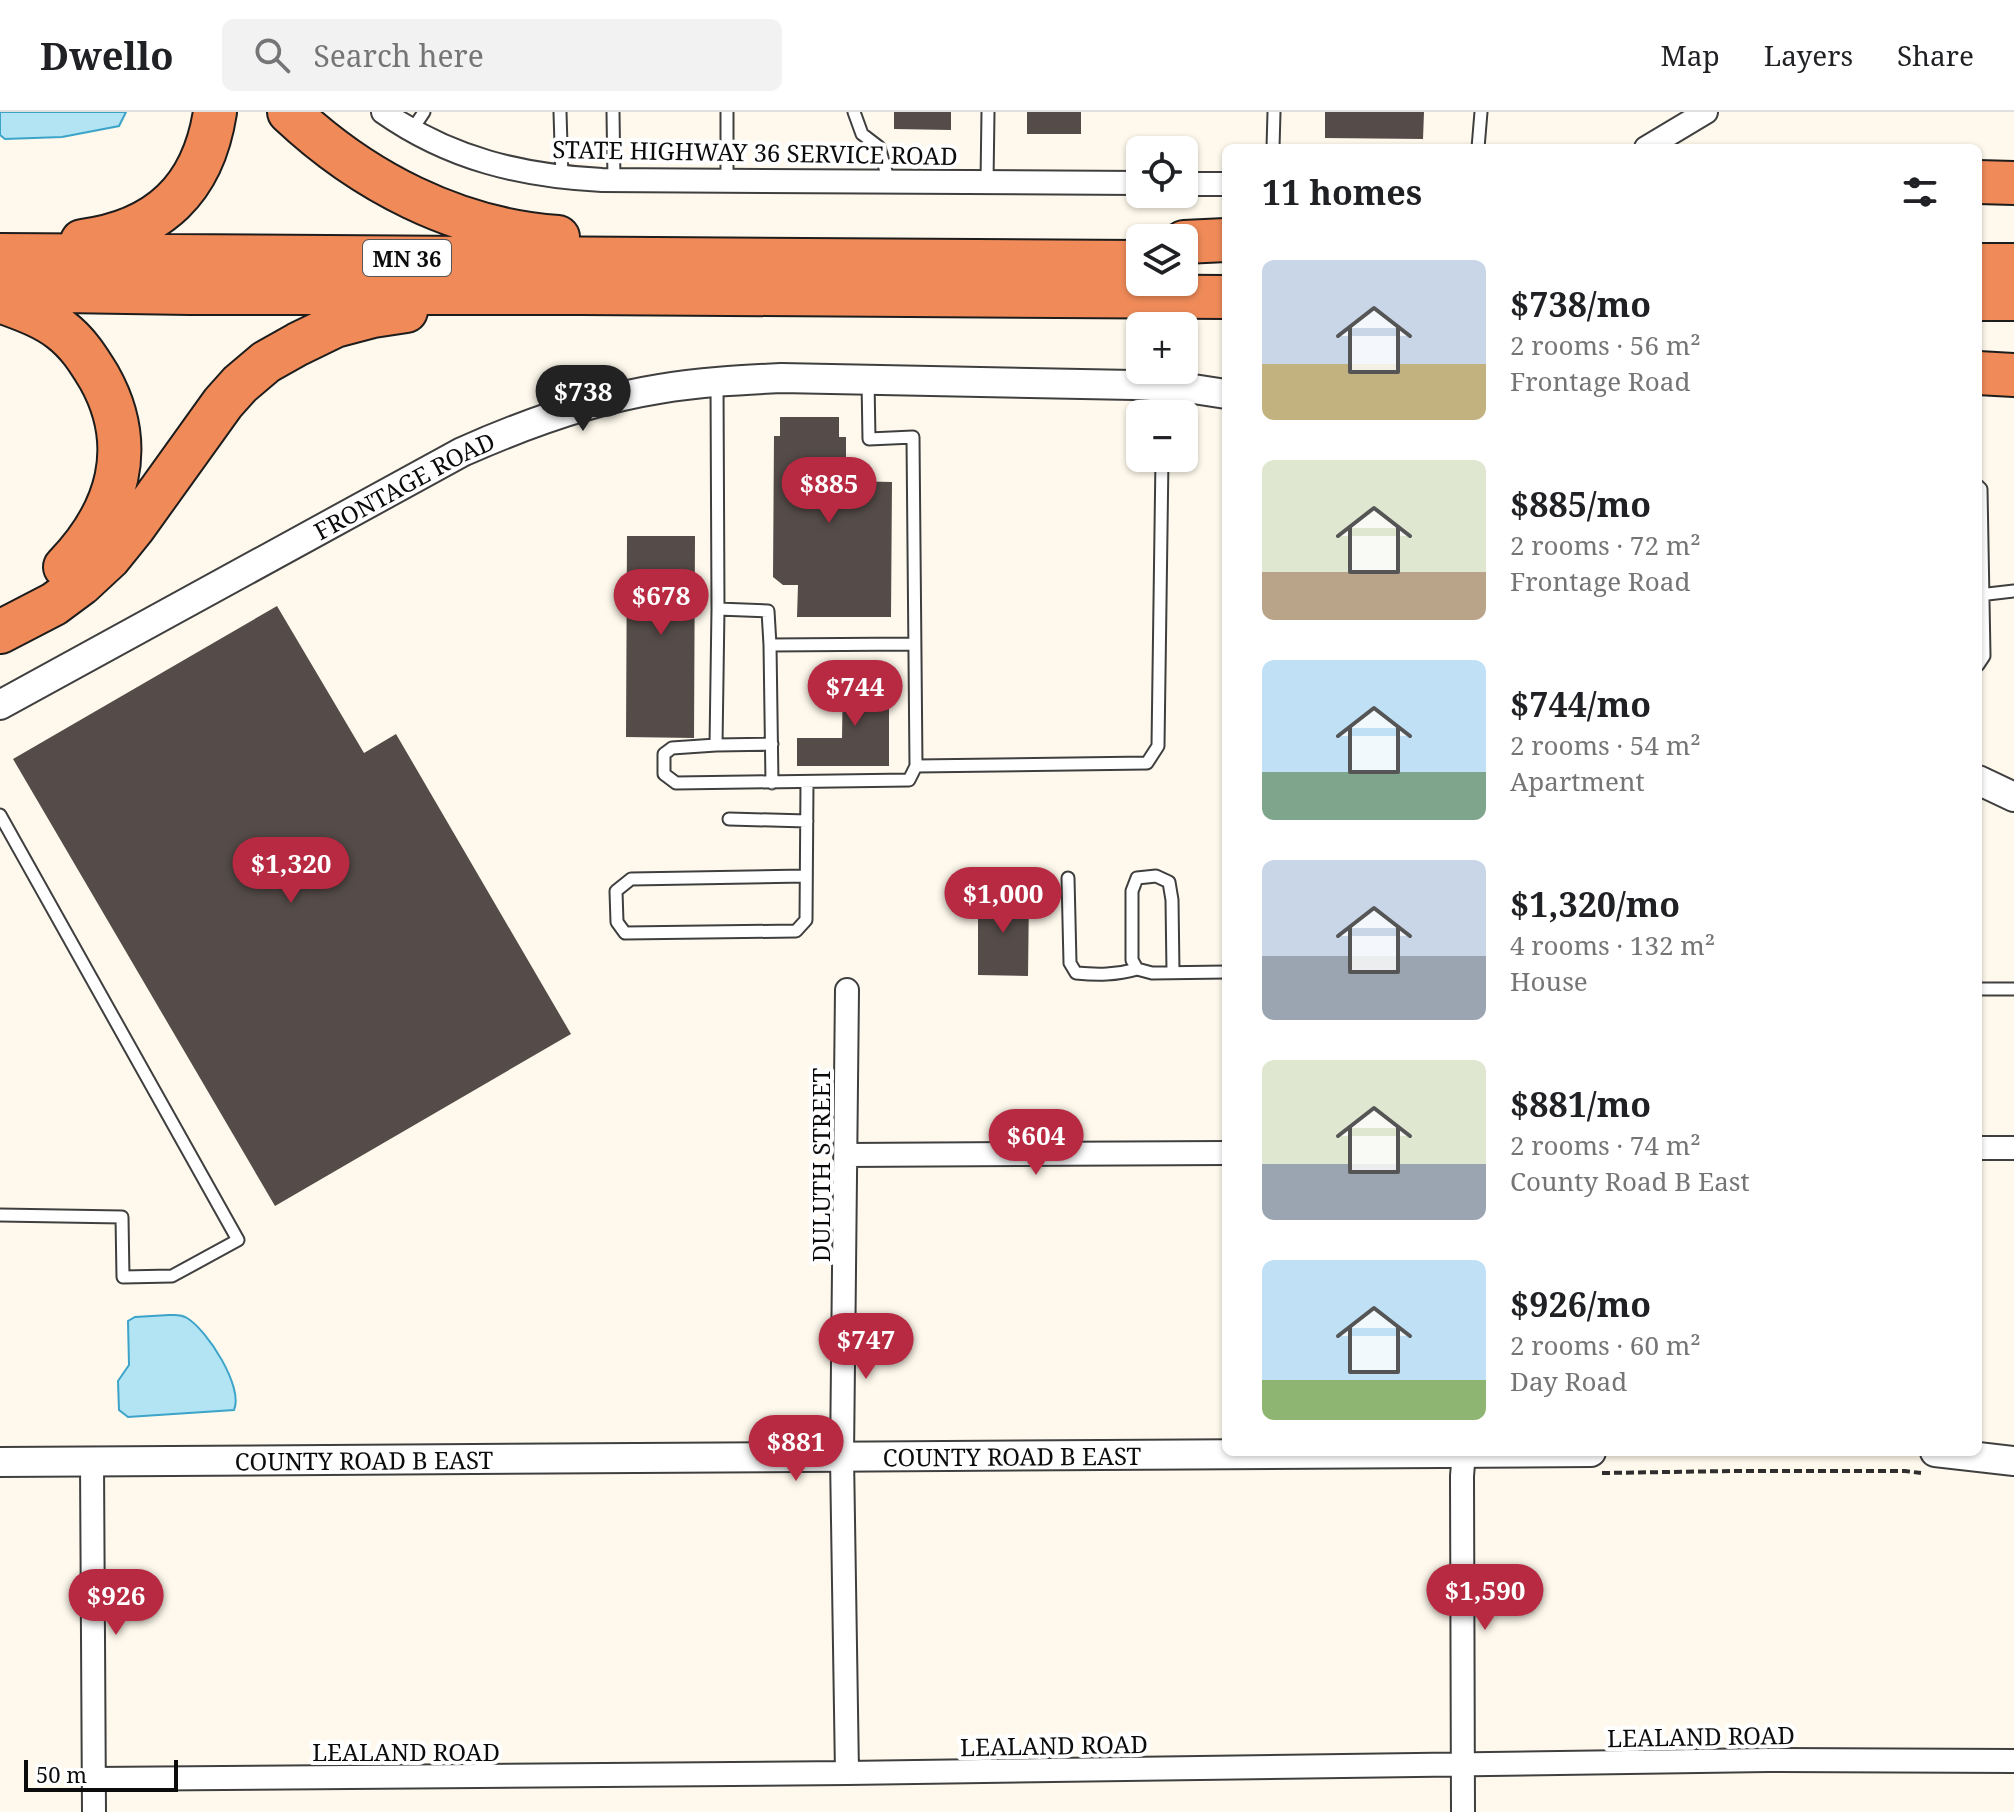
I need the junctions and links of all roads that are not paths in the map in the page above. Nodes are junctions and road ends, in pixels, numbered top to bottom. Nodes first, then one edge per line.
1 (215, 112) edge
2 (289, 112) edge
3 (383, 112) edge
4 (560, 112) edge
5 (613, 112) edge
6 (727, 112) edge
7 (854, 112) edge
8 (988, 112) edge
9 (1274, 112) edge
10 (1706, 112) edge
11 (1484, 113) edge
12 (418, 121) edge
13 (1273, 144) edge
14 (1479, 144) edge
15 (1653, 144) edge
16 (562, 178) junction
17 (614, 180) junction
18 (727, 181) junction
19 (889, 182) junction
20 (987, 182) junction
21 (1982, 182) edge
22 (1126, 183) edge
23 (2014, 183) edge
24 (1198, 184) edge
25 (1222, 184) edge
26 (1222, 240) edge
27 (1198, 241) edge
28 (1126, 245) edge
29 (0, 253) edge
30 (814, 260) junction
31 (863, 261) junction
32 (1126, 262) edge
33 (1198, 262) edge
34 (1222, 262) edge
35 (1982, 265) edge
36 (2014, 265) edge
37 (0, 290) edge
38 (581, 293) junction
39 (1033, 297) junction
40 (1222, 297) edge
41 (1982, 299) edge
42 (2014, 299) edge
43 (0, 301) edge
44 (1222, 321) edge
45 (1982, 373) edge
46 (2014, 375) edge
47 (868, 380) junction
48 (717, 382) junction
49 (1222, 394) edge
50 (1162, 400) edge
51 (1162, 472) edge
52 (2014, 591) edge
53 (1982, 595) edge
54 (0, 603) edge
55 (718, 609) junction
56 (1982, 626) edge
57 (0, 632) edge
58 (913, 644) junction
59 (770, 645) junction
60 (1982, 659) edge
61 (0, 705) edge
62 (772, 744) junction
63 (716, 745) junction
64 (916, 766) junction
65 (807, 782) junction
66 (1982, 782) edge
67 (772, 783) junction
68 (2014, 797) edge
69 (0, 815) edge
70 (729, 819) dead end
71 (807, 821) junction
72 (805, 876) junction
73 (1068, 878) dead end
74 (1137, 969) junction
75 (1173, 972) junction
76 (1222, 972) edge
77 (1982, 989) edge
78 (2014, 989) edge
79 (847, 990) dead end
80 (1982, 1148) edge
81 (2014, 1148) edge
82 (1222, 1153) edge
83 (846, 1155) junction
84 (0, 1215) edge
85 (1222, 1455) edge
86 (1464, 1456) edge
87 (1970, 1456) edge
88 (842, 1457) junction
89 (2014, 1461) edge
90 (0, 1462) edge
91 (92, 1462) junction
92 (2014, 1761) edge
93 (1462, 1765) junction
94 (847, 1773) junction
95 (94, 1779) junction
96 (94, 1812) edge
97 (1463, 1812) edge

1 - 29 highway
2 - 30 highway
3 - 12 street, STATE HIGHWAY 36 SERVICE ROAD
4 - 16 lane
5 - 17 lane
6 - 18 lane
7 - 19 lane
8 - 20 lane
9 - 13 lane
10 - 15 street
11 - 14 lane
12 - 16 street, STATE HIGHWAY 36 SERVICE ROAD
16 - 17 street, STATE HIGHWAY 36 SERVICE ROAD
17 - 18 street, STATE HIGHWAY 36 SERVICE ROAD
18 - 19 street, STATE HIGHWAY 36 SERVICE ROAD
19 - 20 street, STATE HIGHWAY 36 SERVICE ROAD
20 - 22 street, STATE HIGHWAY 36 SERVICE ROAD
21 - 23 highway
24 - 25 street
26 - 27 highway
28 - 31 highway
29 - 30 highway, MN 36
30 - 31 highway, MN 36
31 - 32 highway, MN 36
33 - 34 highway
35 - 36 highway
37 - 38 highway, MN 36
38 - 39 highway, MN 36
38 - 57 highway
39 - 40 highway, MN 36
39 - 44 highway
41 - 42 highway
43 - 54 highway
45 - 46 highway
47 - 48 street, FRONTAGE ROAD
47 - 50 street, FRONTAGE ROAD
47 - 58 lane
48 - 55 lane
48 - 61 street, FRONTAGE ROAD
49 - 50 street, FRONTAGE ROAD
51 - 64 lane
52 - 53 lane
55 - 59 lane
55 - 63 lane
56 - 60 lane
58 - 59 lane
58 - 64 lane
59 - 62 lane
62 - 63 lane
62 - 67 lane
63 - 67 lane
64 - 65 lane
65 - 67 lane
65 - 71 lane
66 - 68 street
69 - 84 lane
70 - 71 lane
71 - 72 lane
72 - 72 lane
73 - 74 lane
74 - 75 lane
74 - 75 lane
75 - 76 lane
77 - 78 lane
79 - 83 street, DULUTH STREET
80 - 81 street
82 - 83 street
83 - 88 street, DULUTH STREET
85 - 88 street, COUNTY ROAD B EAST
86 - 93 street
87 - 89 street
88 - 91 street, COUNTY ROAD B EAST
88 - 94 street, DULUTH STREET
90 - 91 street, COUNTY ROAD B EAST
91 - 95 street
92 - 93 street, LEALAND ROAD
93 - 94 street, LEALAND ROAD
93 - 97 street
94 - 95 street, LEALAND ROAD
95 - 96 street

